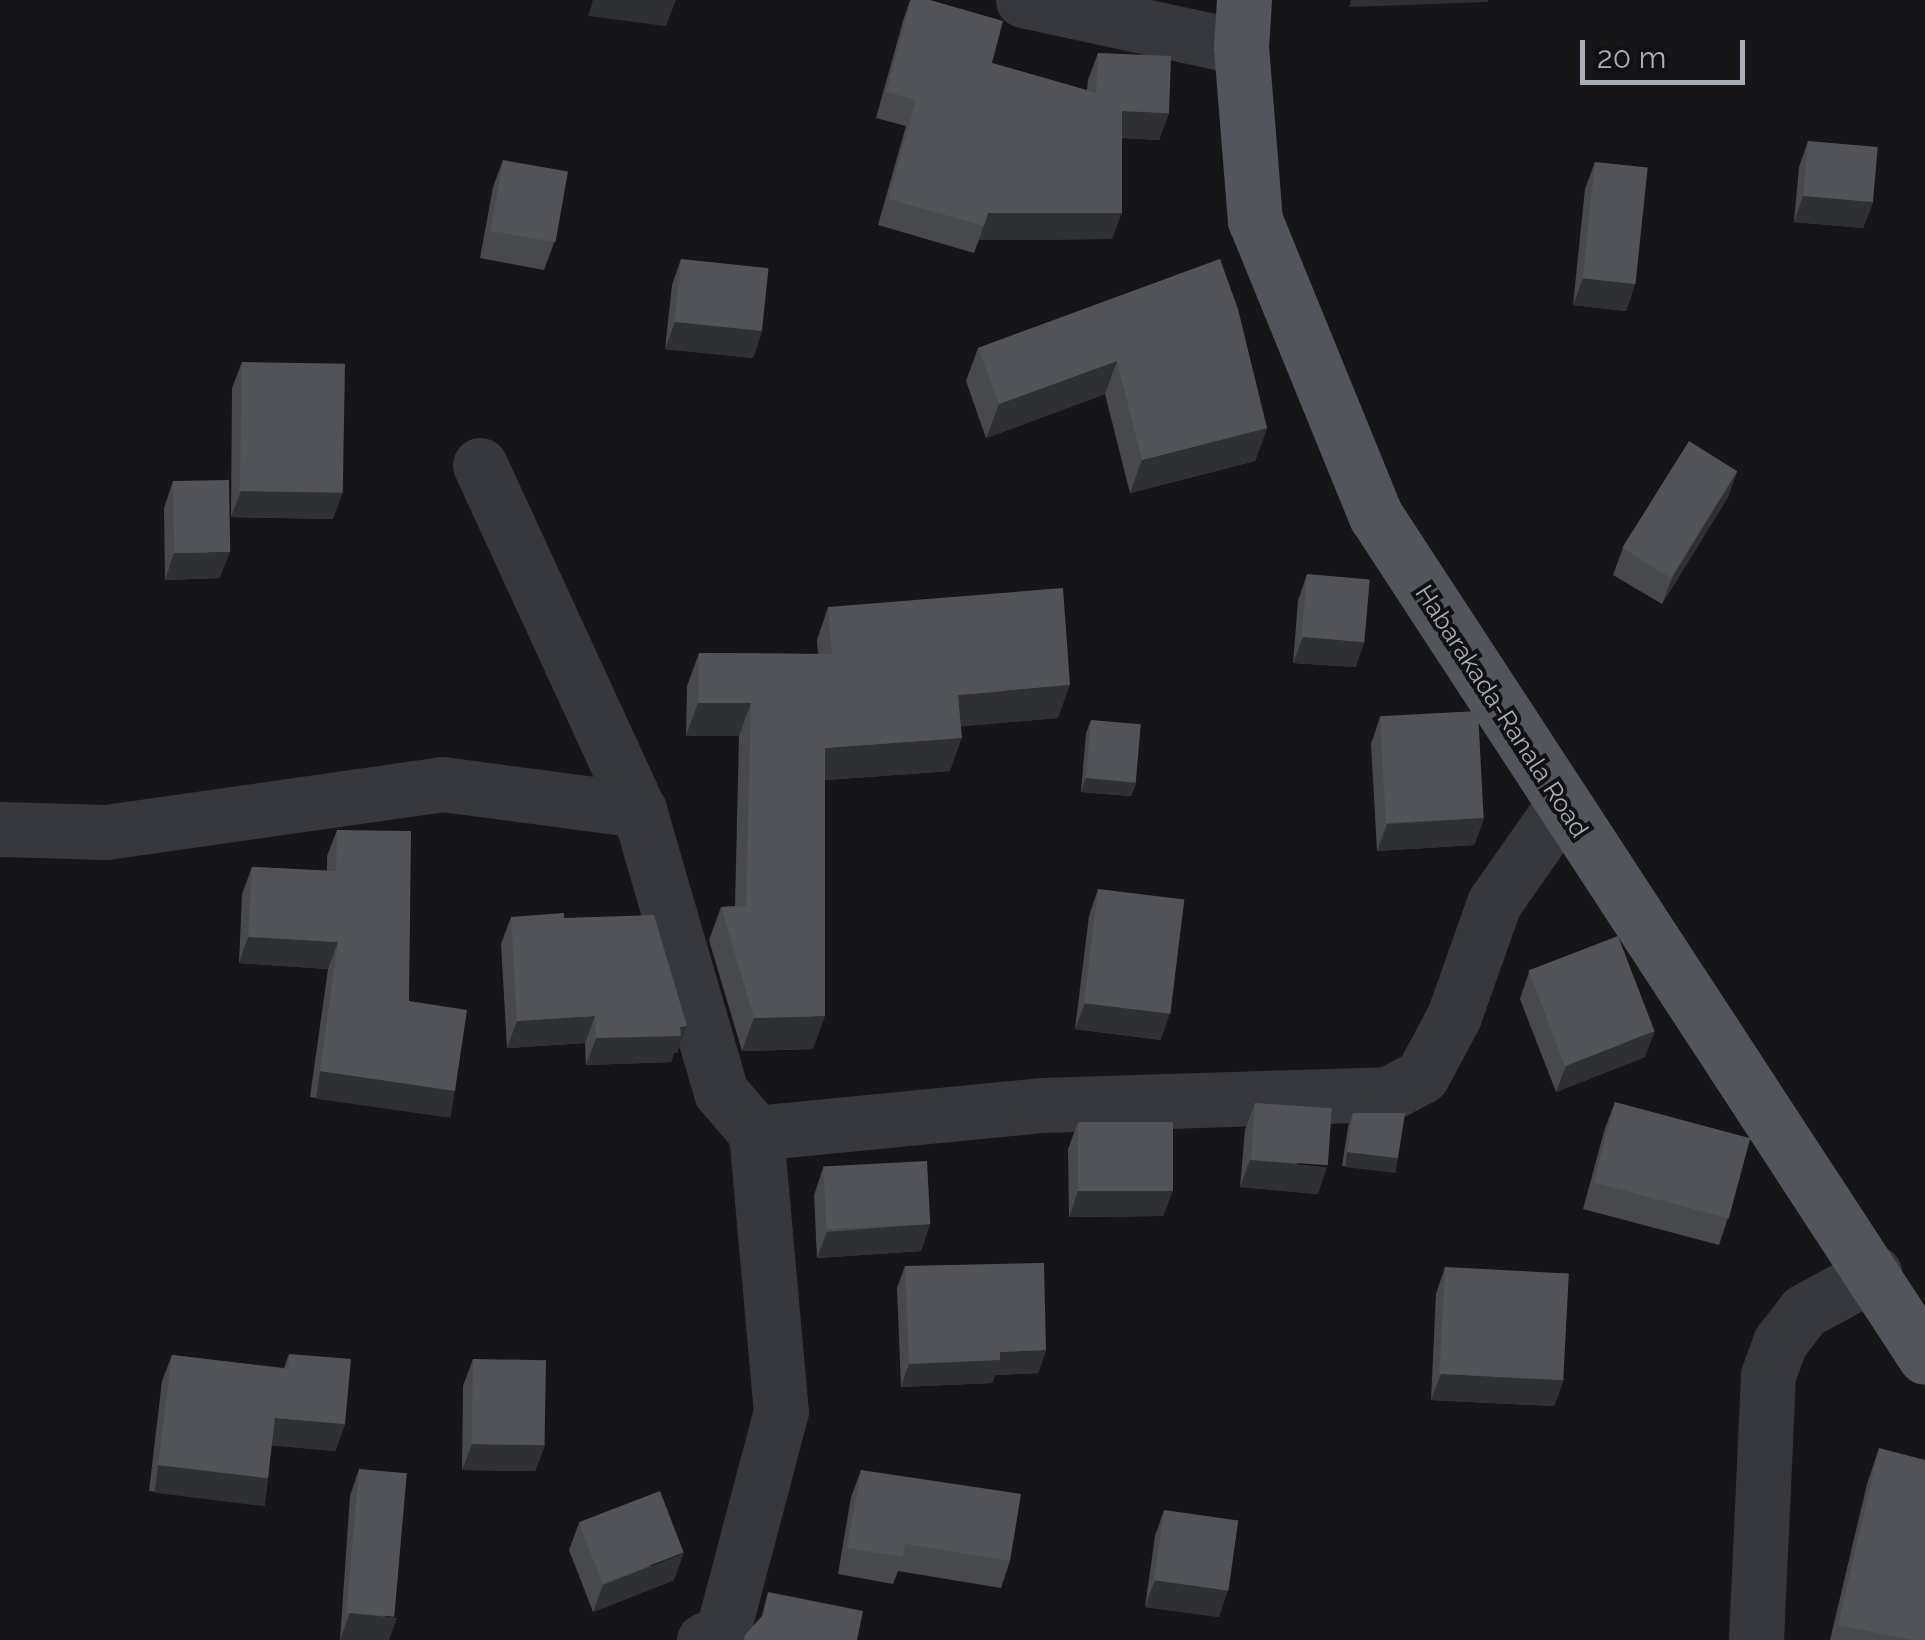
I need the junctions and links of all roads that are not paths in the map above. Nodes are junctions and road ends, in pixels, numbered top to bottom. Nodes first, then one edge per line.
1 (1023, 0) edge
2 (1242, 24) edge
3 (480, 465) dead end
4 (1562, 806) junction
5 (638, 810) junction
6 (0, 829) edge
7 (756, 1134) junction
8 (1874, 1273) junction
9 (1925, 1356) edge
10 (704, 1640) edge
11 (1756, 1640) edge

1 - 2 street
2 - 4 main road, Habarakada-Ranala Road
3 - 5 street
4 - 7 street
4 - 8 main road, Habarakada-Ranala Road
5 - 6 street
5 - 7 street
7 - 10 street
8 - 9 main road, Habarakada-Ranala Road
8 - 11 street

